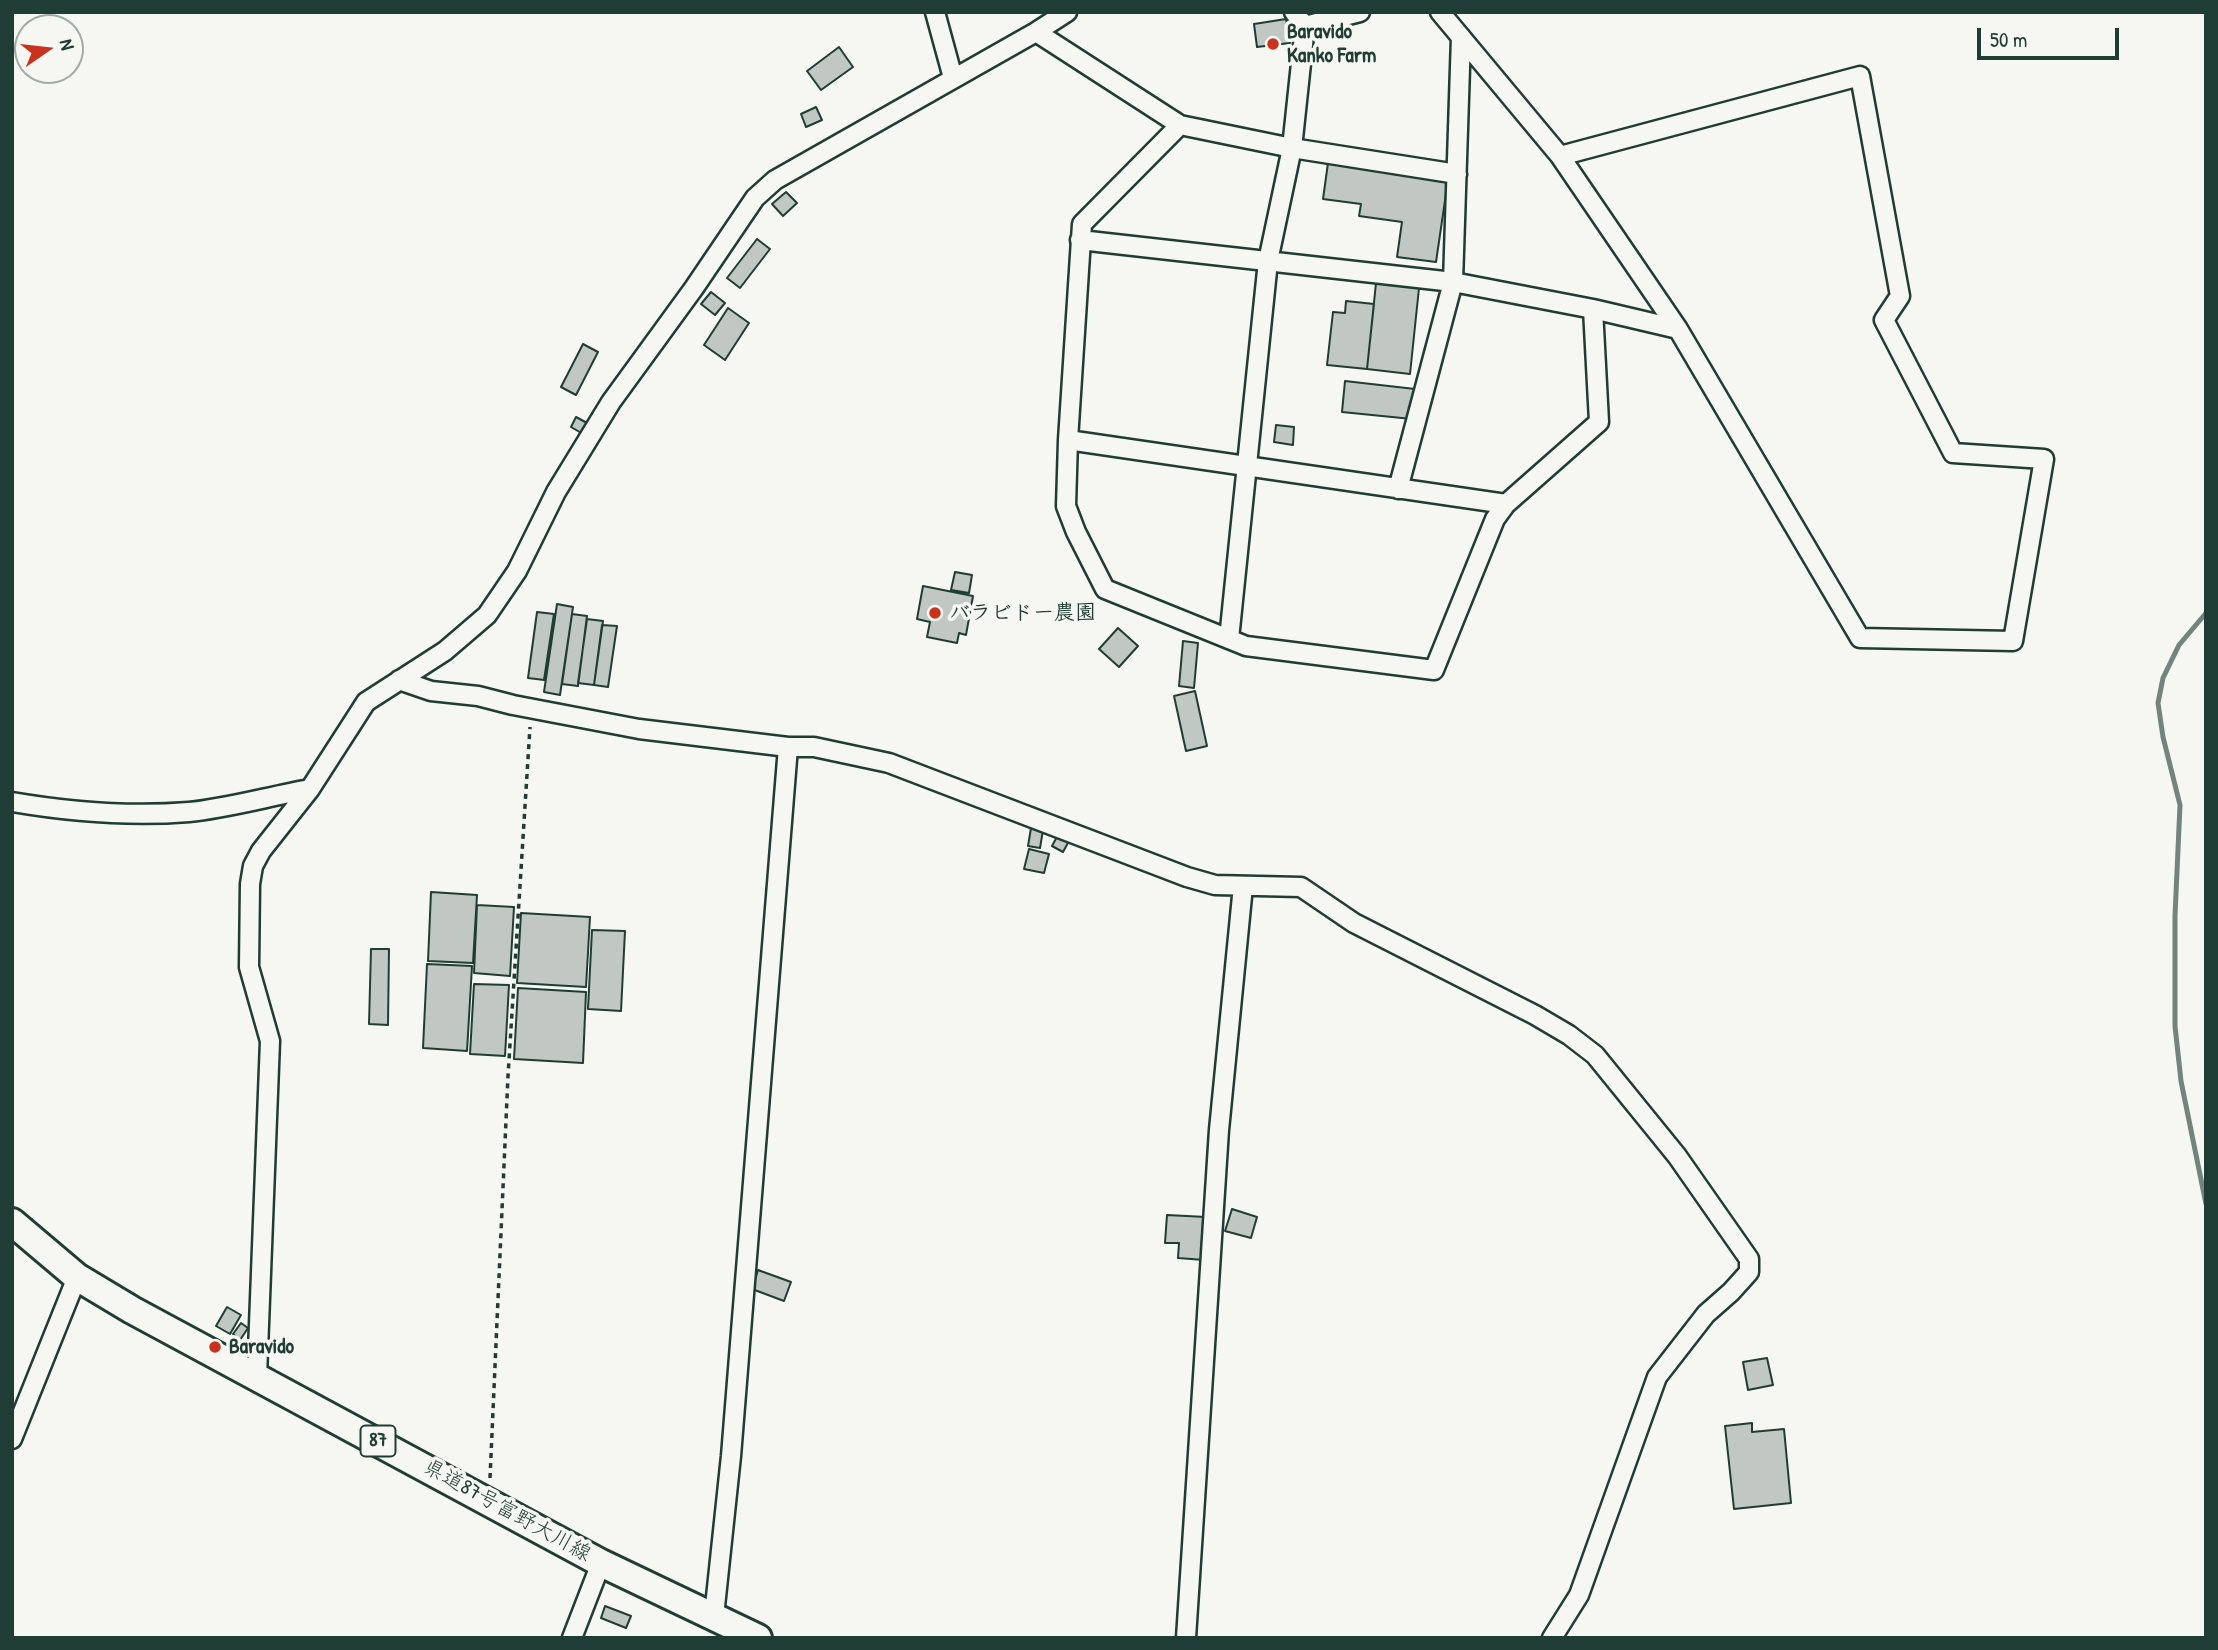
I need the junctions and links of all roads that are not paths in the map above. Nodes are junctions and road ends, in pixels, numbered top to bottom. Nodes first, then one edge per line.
1 (935, 12) edge
2 (1067, 12) edge
3 (1360, 12) edge
4 (1440, 12) edge
5 (1299, 19) edge
6 (1036, 32) junction
7 (1461, 37) junction
8 (953, 78) junction
9 (1180, 125) junction
10 (1292, 148) junction
11 (1560, 156) junction
12 (1457, 174) junction
13 (1080, 240) junction
14 (1268, 261) junction
15 (1453, 282) junction
16 (1593, 309) junction
17 (1678, 330) junction
18 (1068, 440) junction
19 (1248, 466) junction
20 (1398, 489) junction
21 (1506, 504) junction
22 (1229, 639) junction
23 (399, 680) junction
24 (788, 747) junction
25 (310, 789) junction
26 (12, 802) edge
27 (1243, 886) junction
28 (12, 1222) edge
29 (77, 1278) junction
30 (257, 1376) junction
31 (12, 1440) edge
32 (601, 1563) junction
33 (714, 1616) junction
34 (572, 1638) edge
35 (758, 1638) edge
36 (1186, 1638) edge
37 (1552, 1638) edge

1 - 8 street
2 - 6 street
3 - 5 street
4 - 7 street
5 - 10 street
6 - 8 street
6 - 9 street
7 - 11 street
7 - 12 street
8 - 23 street
9 - 10 street
9 - 13 street
10 - 12 street
10 - 14 street
11 - 17 street
11 - 17 street
12 - 15 street
13 - 14 street
13 - 18 street
14 - 15 street
14 - 19 street
15 - 16 street
15 - 20 street
16 - 17 street
16 - 21 street
18 - 19 street
18 - 22 street
19 - 20 street
19 - 22 street
20 - 21 street
21 - 22 street
23 - 24 street
23 - 25 street
24 - 27 street
24 - 33 street
25 - 26 street
25 - 30 street
27 - 36 street
27 - 37 street
28 - 29 main road, 県道87号富野大川線 / 87
29 - 30 main road, 県道87号富野大川線 / 87
29 - 31 street
30 - 32 main road, 県道87号富野大川線 / 87
32 - 33 main road, 県道87号富野大川線 / 87
32 - 34 street
33 - 35 main road, 県道87号富野大川線 / 87

